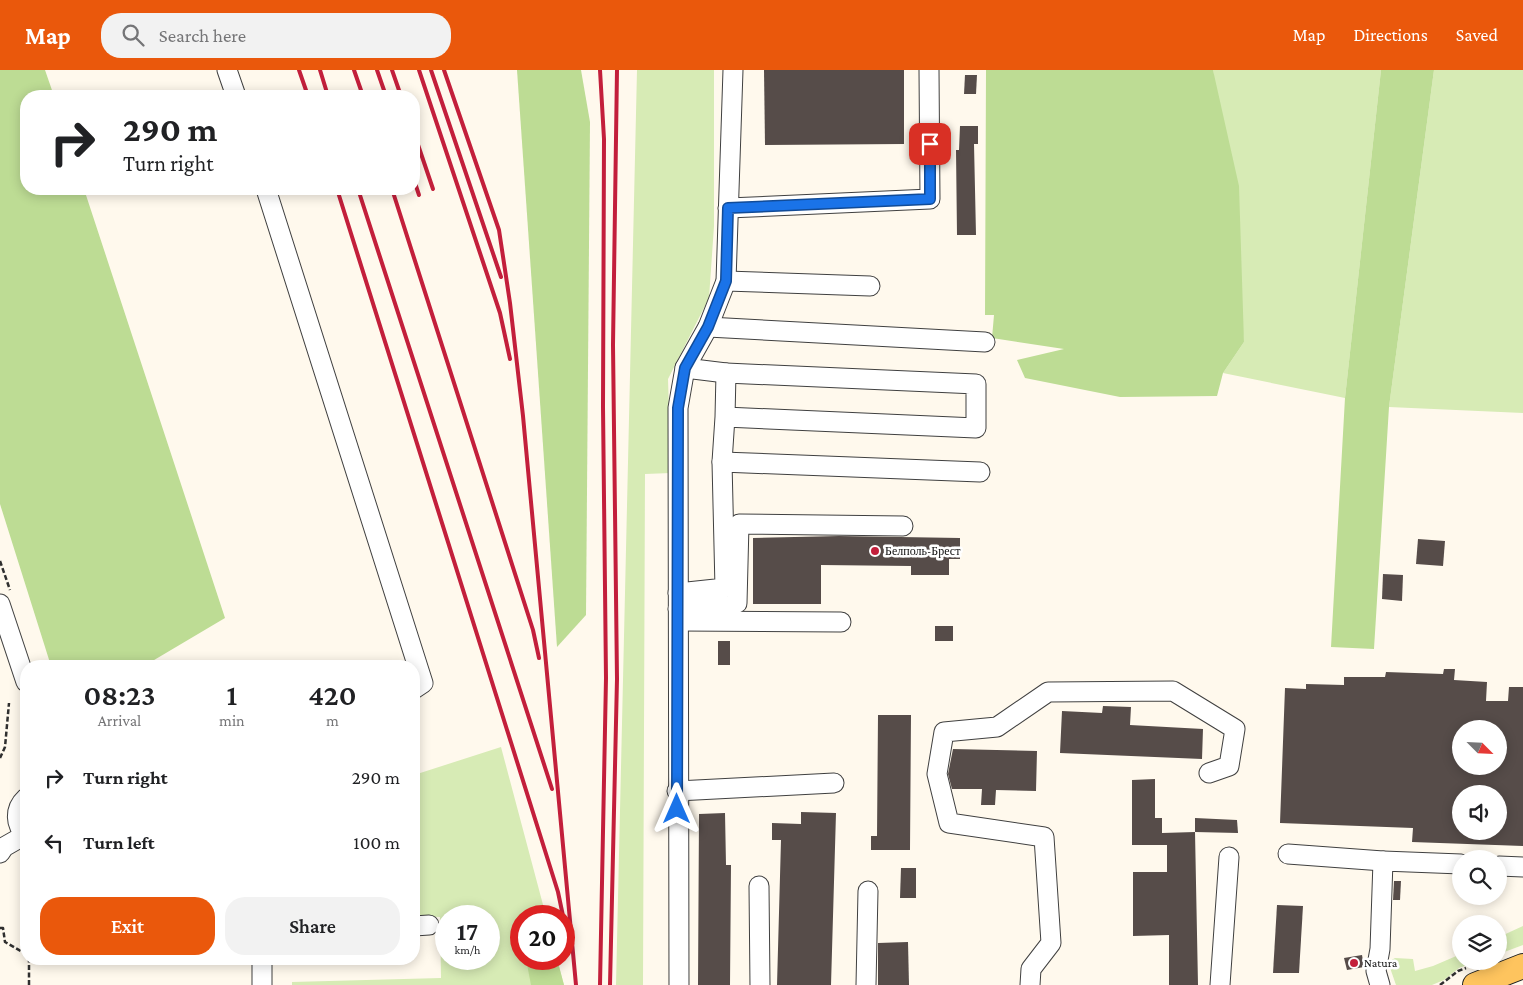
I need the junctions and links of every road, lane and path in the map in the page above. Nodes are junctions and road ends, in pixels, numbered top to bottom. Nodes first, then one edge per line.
1 (227, 70) edge
2 (733, 70) edge
3 (929, 70) edge
4 (234, 90) edge
5 (268, 195) edge
6 (728, 208) junction
7 (726, 281) junction
8 (870, 286) dead end
9 (708, 327) junction
10 (985, 342) dead end
11 (685, 368) junction
12 (726, 373) junction
13 (726, 417) junction
14 (722, 462) junction
15 (980, 472) dead end
16 (903, 526) dead end
17 (0, 604) edge
18 (678, 608) junction
19 (840, 622) dead end
20 (416, 660) edge
21 (20, 664) edge
22 (420, 674) edge
23 (420, 685) edge
24 (9, 703) dead end
25 (0, 758) edge
26 (1210, 773) dead end
27 (834, 783) dead end
28 (677, 791) junction
29 (20, 806) edge
30 (20, 825) edge
31 (20, 838) edge
32 (0, 853) edge
33 (1288, 854) dead end
34 (1229, 857) dead end
35 (1378, 861) junction
36 (1452, 864) edge
37 (1507, 866) edge
38 (1523, 867) edge
39 (759, 886) dead end
40 (868, 891) dead end
41 (0, 928) edge
42 (20, 951) edge
43 (29, 965) edge
44 (262, 965) edge
45 (1523, 966) edge
46 (1378, 978) edge
47 (29, 985) edge
48 (262, 985) edge
49 (679, 985) edge
50 (760, 985) edge
51 (866, 985) edge
52 (1030, 985) edge
53 (1220, 985) edge
54 (1476, 985) edge

1 - 4 lane
2 - 6 lane
3 - 6 lane
5 - 20 lane
6 - 7 lane
7 - 8 lane
7 - 9 lane
9 - 10 lane
9 - 11 lane
11 - 12 lane
11 - 18 lane
12 - 13 lane
12 - 13 lane
13 - 14 lane
14 - 15 lane
14 - 18 lane
16 - 18 lane
17 - 21 lane
18 - 19 lane
18 - 28 lane
22 - 23 lane
24 - 25 path
26 - 52 lane
27 - 28 lane
28 - 49 lane
29 - 30 lane
31 - 32 lane
33 - 35 lane
34 - 53 lane
35 - 36 lane
35 - 46 lane
37 - 38 lane
39 - 50 lane
40 - 51 lane
41 - 42 path
43 - 47 path
44 - 48 lane
45 - 54 main road

